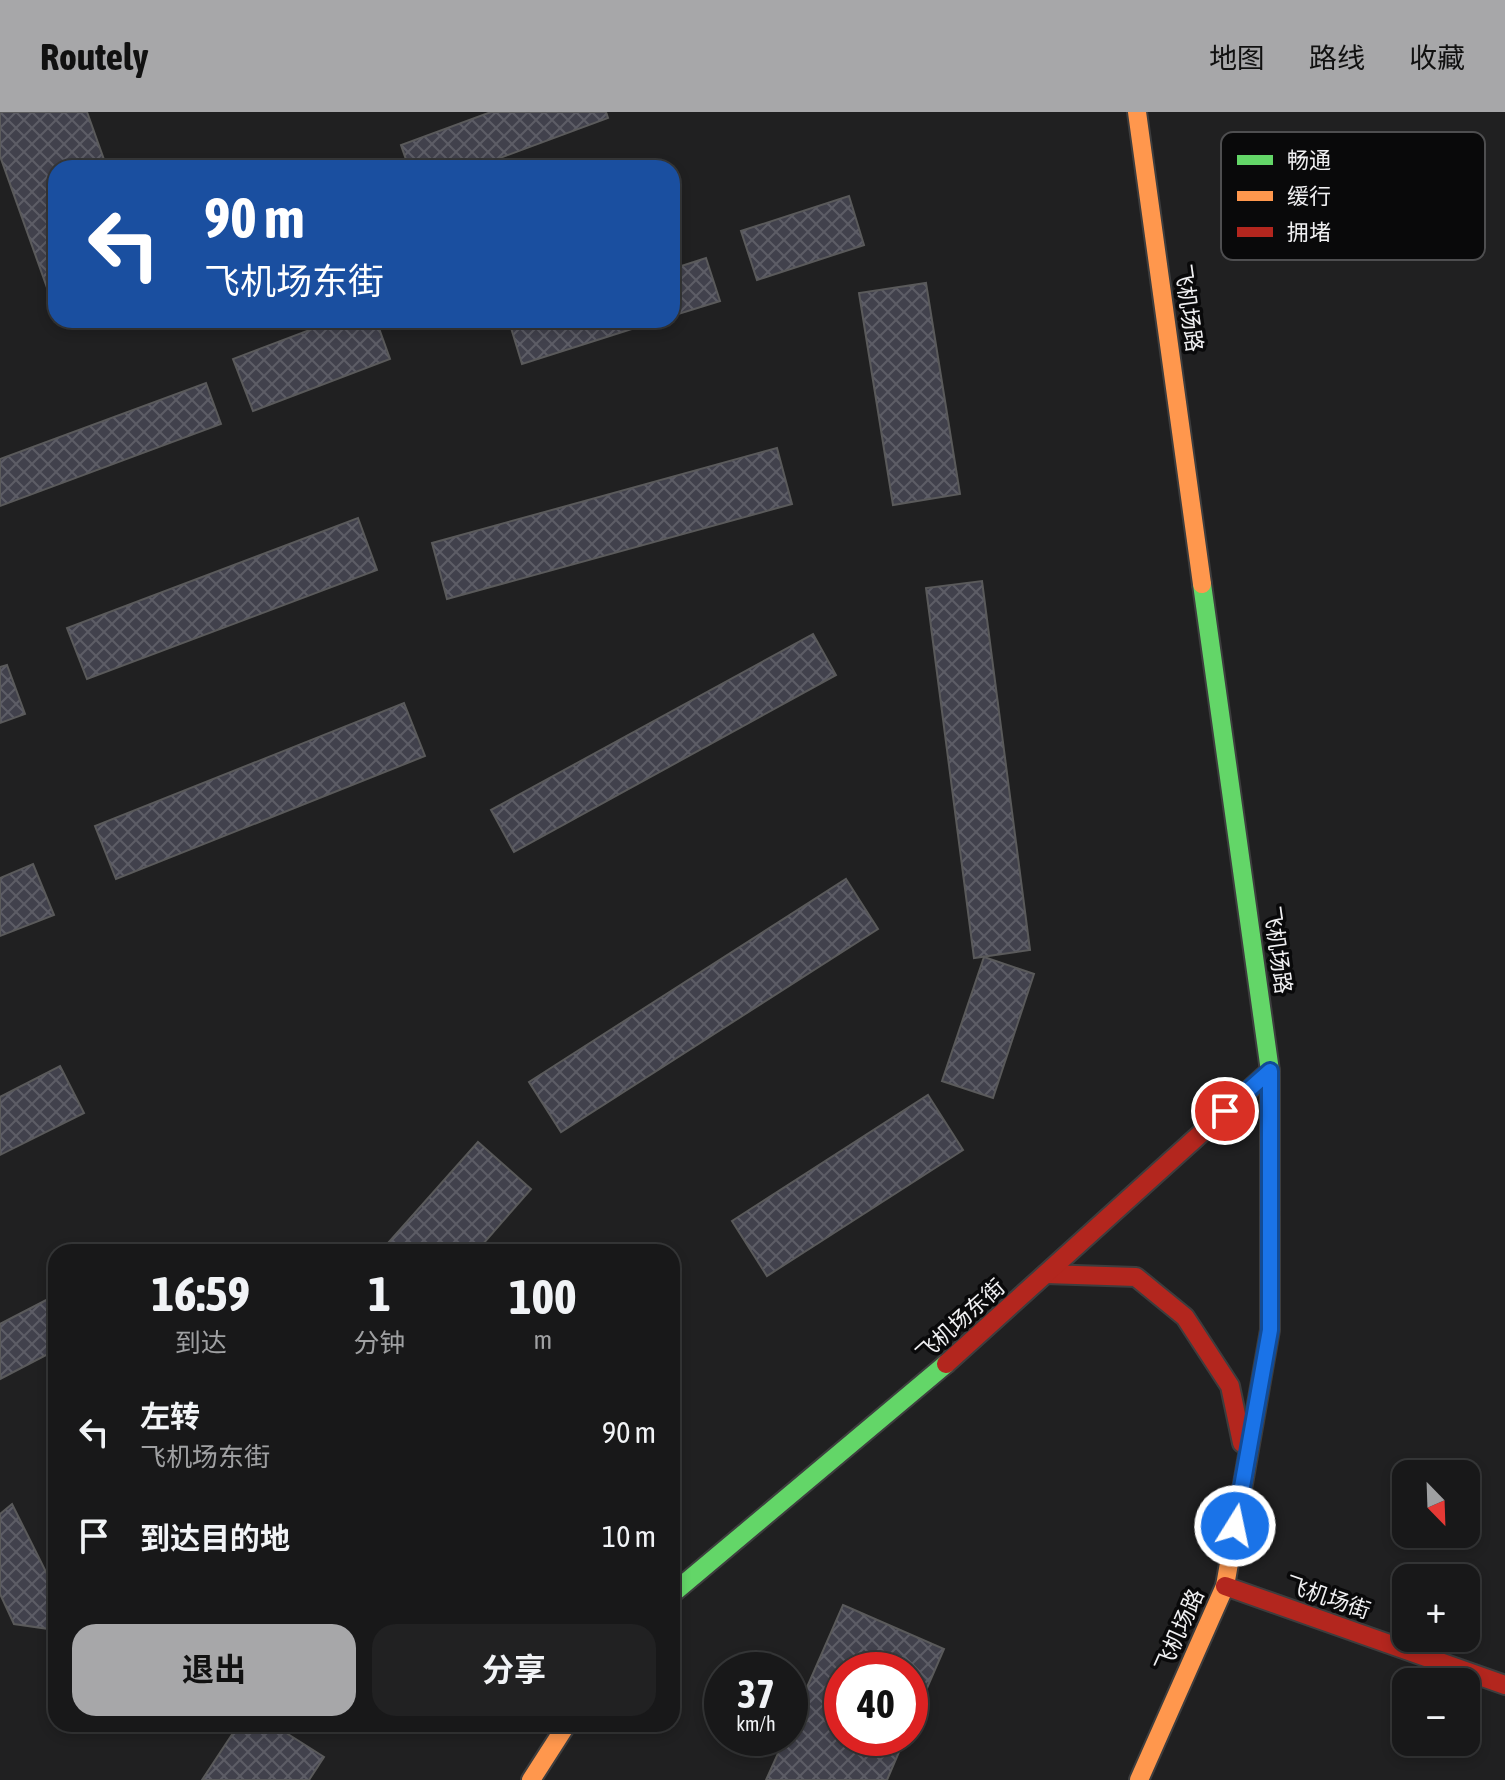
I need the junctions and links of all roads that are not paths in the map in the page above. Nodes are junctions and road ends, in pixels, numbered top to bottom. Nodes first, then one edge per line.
1 (1137, 112) edge
2 (1270, 1071) junction
3 (1046, 1274) junction
4 (1246, 1465) junction
5 (1225, 1586) junction
6 (680, 1587) edge
7 (1505, 1685) edge
8 (562, 1732) edge
9 (531, 1780) edge
10 (1139, 1780) edge

1 - 2 street, 飞机场路
2 - 3 street, 飞机场东街
2 - 4 street, 飞机场路
3 - 4 street
3 - 6 street, 飞机场东街
4 - 5 street, 飞机场路
5 - 7 street, 飞机场街
5 - 10 street, 飞机场路
8 - 9 street

